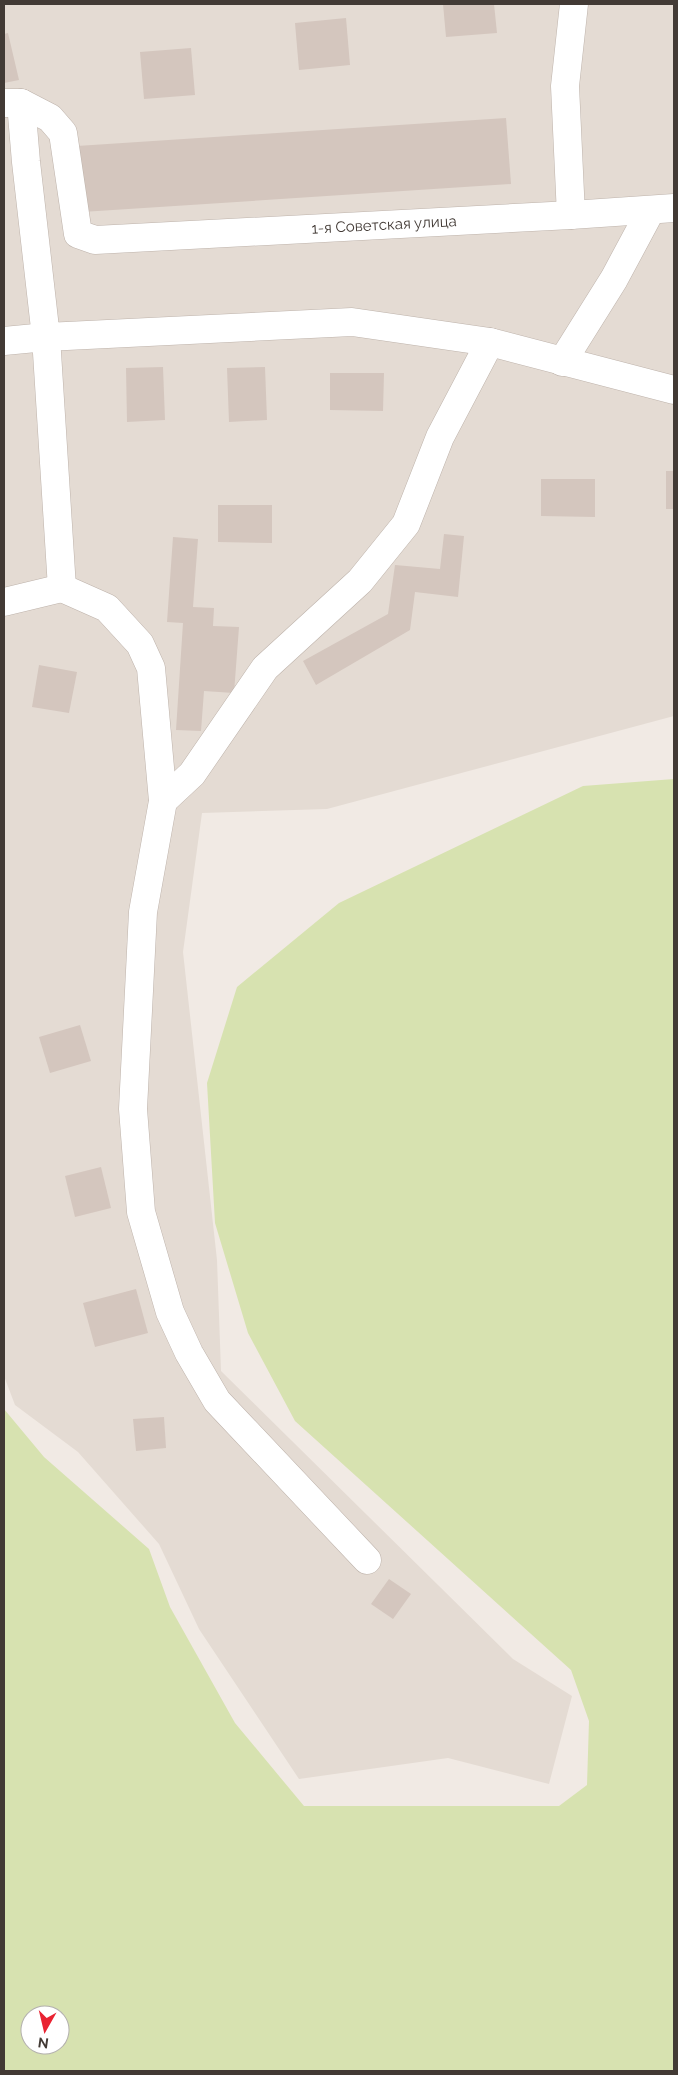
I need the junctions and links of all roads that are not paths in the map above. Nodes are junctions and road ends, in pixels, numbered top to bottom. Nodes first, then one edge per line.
1 (574, 4) edge
2 (12, 103) edge
3 (662, 209) edge
4 (571, 215) junction
5 (46, 337) junction
6 (4, 341) edge
7 (490, 342) junction
8 (562, 362) junction
9 (674, 390) edge
10 (62, 588) junction
11 (4, 602) edge
12 (163, 802) junction
13 (367, 1560) dead end

1 - 4 street
2 - 4 street, 1-я Советская улица
2 - 5 street
3 - 4 street, 1-я Советская улица
3 - 8 street
5 - 6 street
5 - 7 street
5 - 10 street
7 - 8 street
7 - 12 street
8 - 9 street
10 - 11 street
10 - 12 street
12 - 13 street

